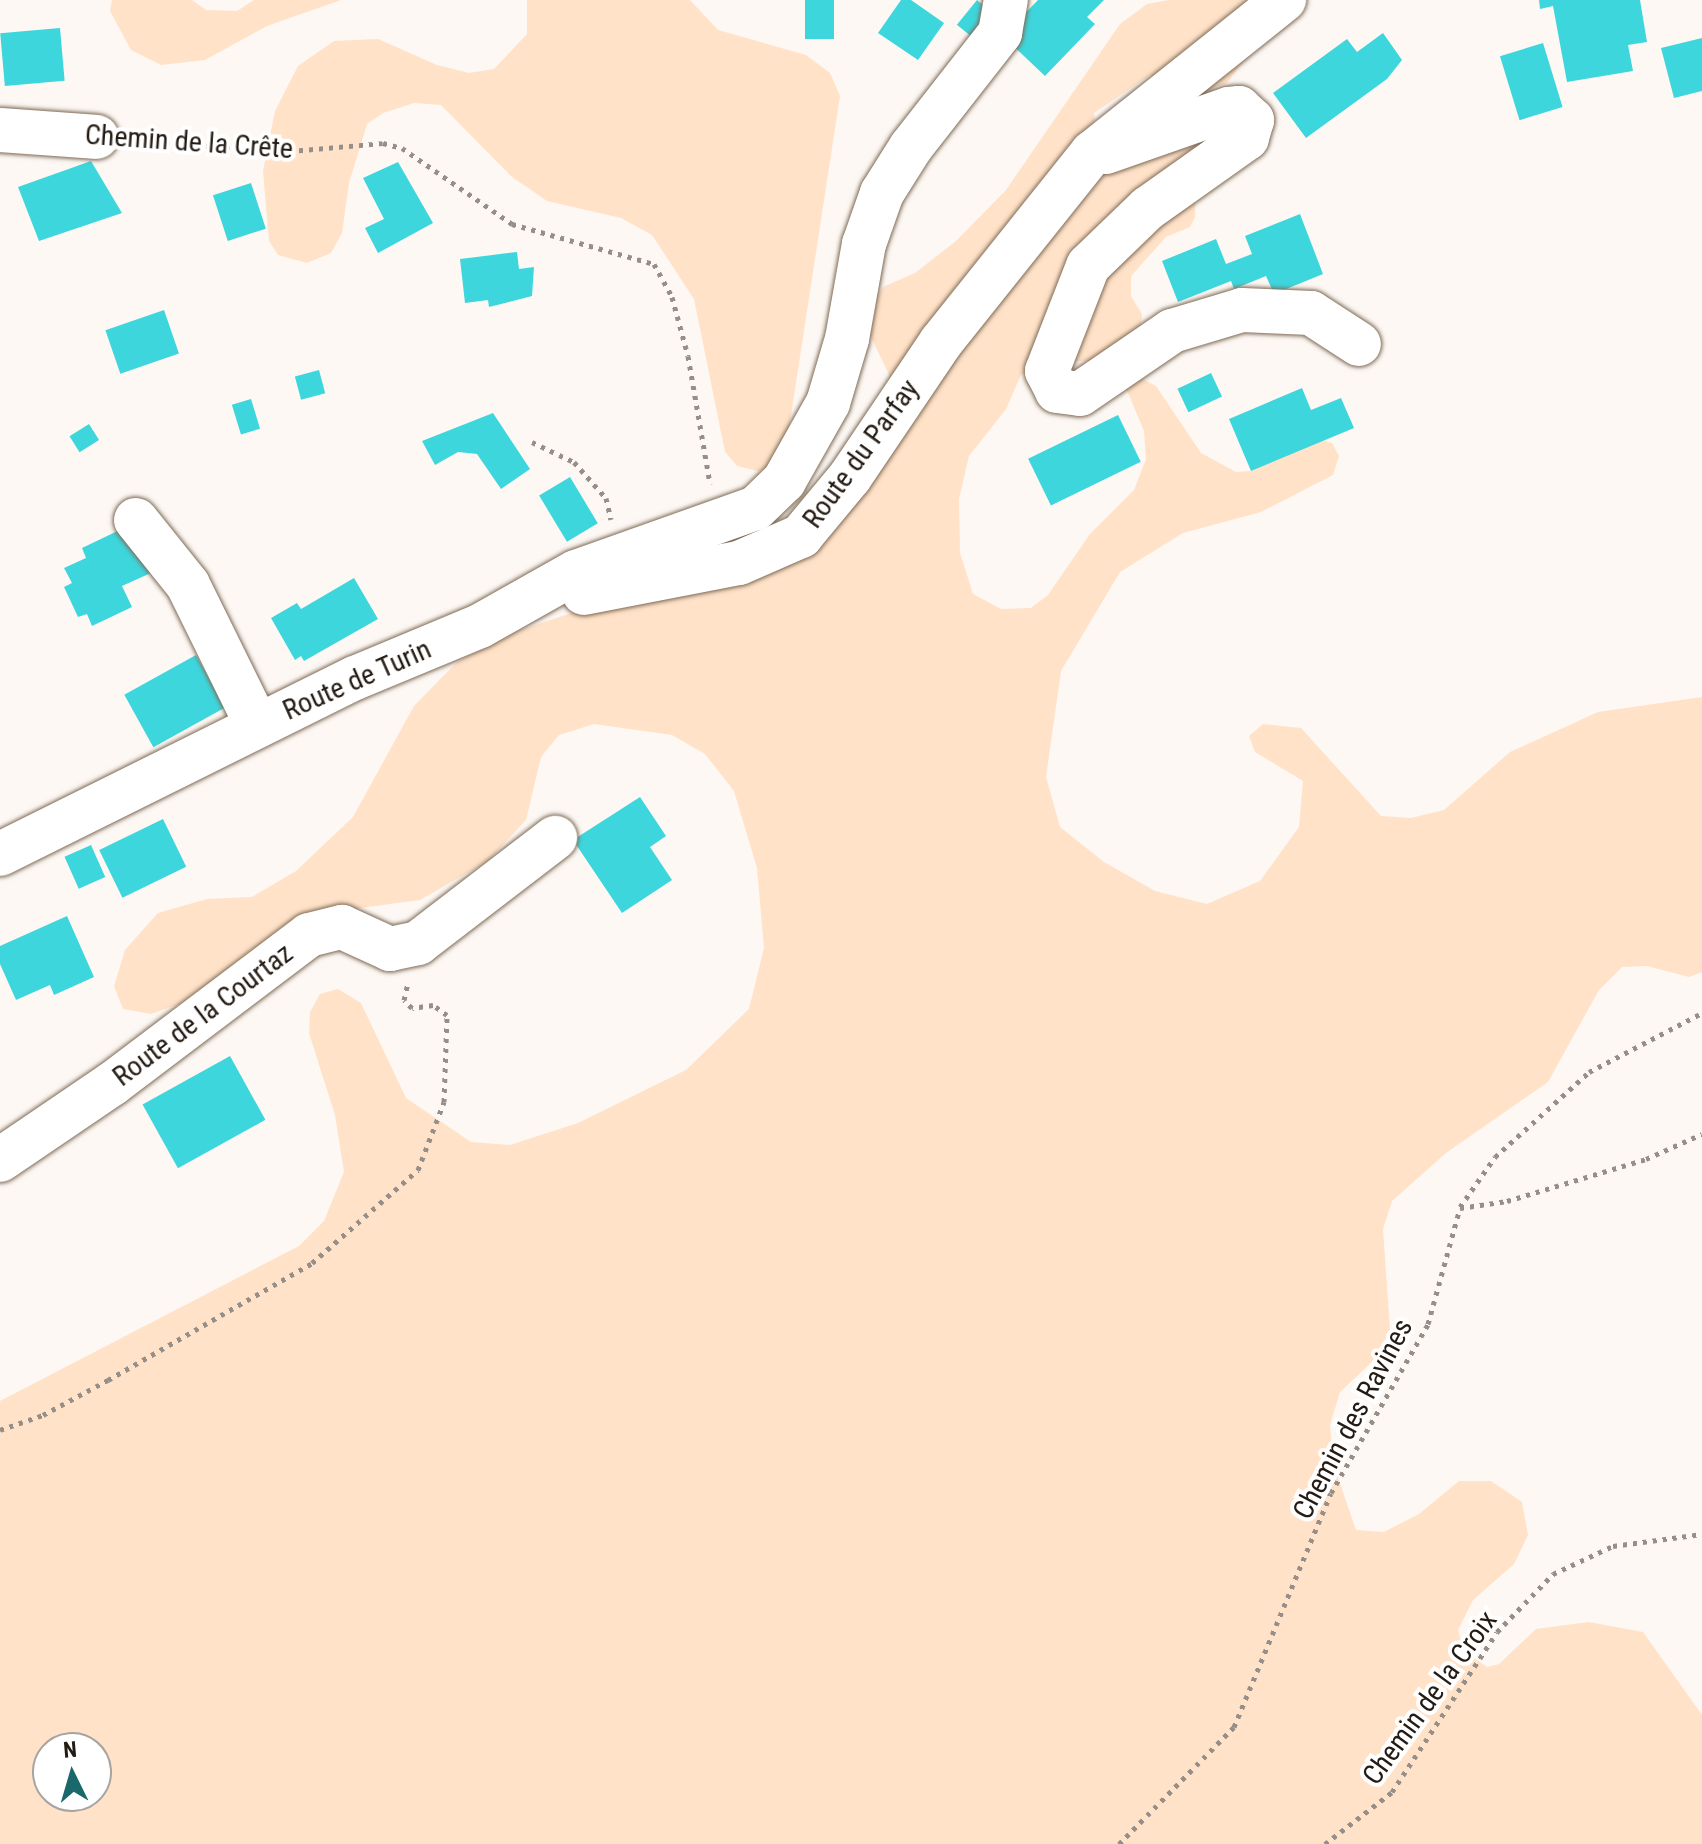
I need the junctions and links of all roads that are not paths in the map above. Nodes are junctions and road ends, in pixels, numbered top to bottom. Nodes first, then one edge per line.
1 (1284, 0) edge
2 (1011, 3) edge
3 (0, 130) edge
4 (97, 137) road end
5 (1092, 153) junction
6 (1359, 344) dead end
7 (136, 520) dead end
8 (534, 596) junction
9 (257, 725) junction
10 (555, 838) dead end
11 (0, 854) edge
12 (0, 1160) edge

1 - 5 street, Route du Parfay
2 - 8 street, Route de Turin
3 - 4 street, Chemin de la Crête
5 - 6 street
5 - 8 street, Route du Parfay
7 - 9 street
8 - 9 street, Route de Turin
9 - 11 street, Route de Turin
10 - 12 street, Route de la Courtaz

